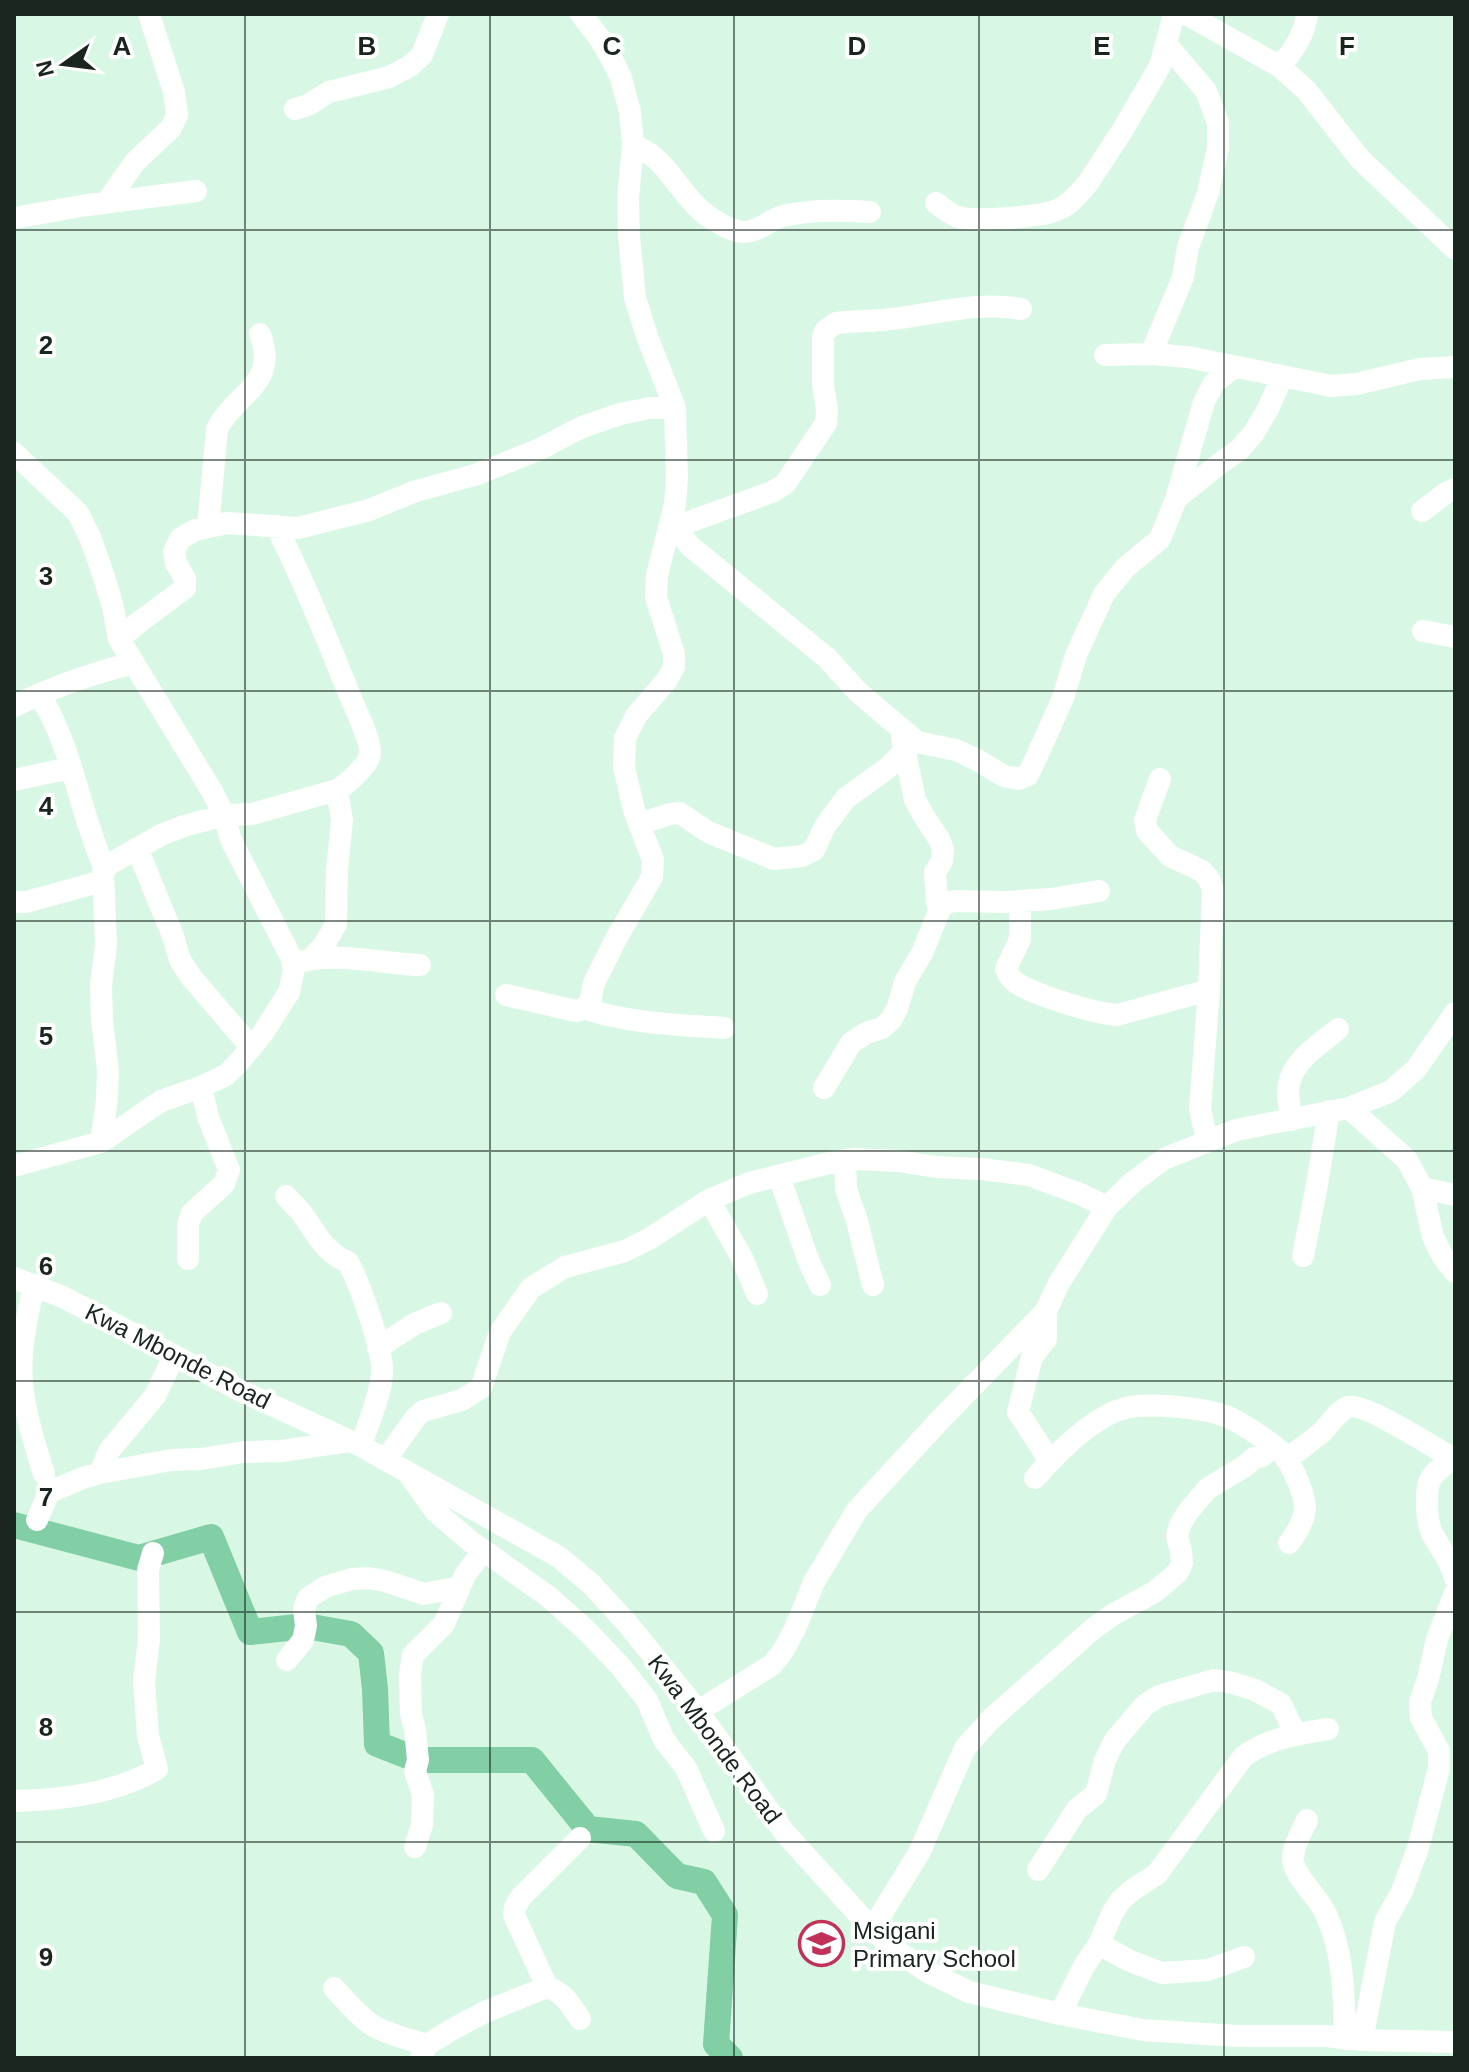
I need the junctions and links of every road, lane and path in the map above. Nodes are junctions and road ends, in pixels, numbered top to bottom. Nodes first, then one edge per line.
1 (149, 14) edge
2 (438, 14) edge
3 (581, 14) edge
4 (1174, 14) edge
5 (1186, 14) edge
6 (1307, 14) edge
7 (1167, 45) junction
8 (1279, 66) junction
9 (295, 109) dead end
10 (633, 144) junction
11 (196, 191) dead end
12 (106, 203) junction
13 (936, 203) dead end
14 (870, 212) dead end
15 (14, 218) edge
16 (1455, 249) edge
17 (1021, 309) dead end
18 (260, 334) dead end
19 (1151, 354) junction
20 (1105, 355) dead end
21 (1234, 367) junction
22 (1455, 367) edge
23 (1282, 377) junction
24 (675, 408) junction
25 (14, 453) edge
26 (1455, 489) edge
27 (1176, 499) junction
28 (1422, 511) dead end
29 (673, 525) junction
30 (276, 526) junction
31 (208, 527) junction
32 (1423, 631) dead end
33 (1455, 637) edge
34 (119, 639) junction
35 (134, 663) junction
36 (39, 694) junction
37 (14, 706) edge
38 (902, 740) junction
39 (71, 769) junction
40 (1160, 779) dead end
41 (14, 780) edge
42 (337, 790) junction
43 (224, 815) junction
44 (639, 824) junction
45 (137, 848) junction
46 (104, 875) junction
47 (1099, 891) dead end
48 (1020, 901) junction
49 (14, 902) edge
50 (940, 909) junction
51 (302, 961) junction
52 (420, 965) dead end
53 (1209, 990) junction
54 (506, 995) dead end
55 (584, 1008) junction
56 (1455, 1013) edge
57 (724, 1028) dead end
58 (1338, 1029) dead end
59 (251, 1047) junction
60 (201, 1087) junction
61 (824, 1088) dead end
62 (1339, 1109) junction
63 (1292, 1120) junction
64 (1207, 1141) junction
65 (101, 1142) junction
66 (845, 1160) junction
67 (14, 1166) edge
68 (779, 1176) junction
69 (1422, 1188) junction
70 (1455, 1195) edge
71 (286, 1196) dead end
72 (709, 1200) junction
73 (1107, 1207) junction
74 (1303, 1256) dead end
75 (188, 1259) dead end
76 (1455, 1272) edge
77 (24, 1282) edge
78 (820, 1285) dead end
79 (873, 1285) dead end
80 (757, 1294) dead end
81 (1046, 1311) junction
82 (441, 1313) dead end
83 (378, 1348) junction
84 (174, 1356) junction
85 (356, 1444) junction
86 (1280, 1453) junction
87 (1455, 1458) edge
88 (386, 1459) junction
89 (408, 1472) junction
90 (100, 1473) junction
91 (44, 1474) dead end
92 (37, 1520) dead end
93 (1289, 1543) dead end
94 (483, 1551) junction
95 (153, 1553) dead end
96 (1451, 1556) edge
97 (1455, 1578) edge
98 (460, 1587) junction
99 (1455, 1593) edge
100 (287, 1660) dead end
101 (698, 1711) junction
102 (1328, 1729) dead end
103 (1296, 1735) junction
104 (14, 1801) edge
105 (1307, 1820) dead end
106 (714, 1831) dead end
107 (580, 1838) dead end
108 (415, 1847) dead end
109 (1038, 1870) dead end
110 (872, 1929) junction
111 (1099, 1944) junction
112 (1244, 1957) dead end
113 (547, 1987) junction
114 (334, 1988) dead end
115 (1060, 2014) junction
116 (580, 2019) dead end
117 (1455, 2042) edge
118 (1354, 2044) edge
119 (424, 2052) edge

1 - 12 street
2 - 9 street
3 - 10 street
4 - 7 street
5 - 8 street
6 - 8 street
7 - 13 street
7 - 19 street
8 - 16 street
10 - 14 street
10 - 24 street
11 - 12 street
12 - 15 street
17 - 29 street
18 - 31 street
19 - 20 street
19 - 21 street
21 - 23 street
21 - 27 street
22 - 23 street
23 - 27 street
24 - 29 street
24 - 30 street
25 - 34 street
26 - 28 street
27 - 38 street
29 - 38 street
29 - 44 street
30 - 31 street
30 - 42 street
31 - 34 street
32 - 33 street
34 - 35 street
35 - 36 street
35 - 43 street
36 - 37 street
36 - 39 street
38 - 44 street
38 - 50 street
39 - 41 street
39 - 46 street
40 - 53 street
42 - 43 street
42 - 51 street
43 - 45 street
43 - 51 street
44 - 55 street
45 - 46 street
45 - 59 street
46 - 49 street
46 - 65 street
47 - 48 street
48 - 50 street
48 - 53 street
50 - 61 street
51 - 52 street
51 - 59 street
53 - 64 street
54 - 55 street
55 - 57 street
56 - 62 street
58 - 63 street
59 - 60 street
60 - 65 street
60 - 75 street
62 - 63 street
62 - 69 street
62 - 74 street
63 - 64 street
64 - 73 street
65 - 67 street
66 - 68 street
66 - 73 street
66 - 79 street
68 - 72 street
68 - 78 street
69 - 70 street
69 - 76 street
71 - 83 street
72 - 80 street
72 - 88 street
73 - 81 street
77 - 84 street, Kwa Mbonde Road
77 - 91 street
81 - 86 street
81 - 101 street
82 - 83 street
83 - 85 street
84 - 85 street, Kwa Mbonde Road
84 - 90 street
85 - 88 street, Kwa Mbonde Road
85 - 90 street
86 - 87 street
86 - 93 street
86 - 110 street
87 - 96 street
88 - 89 street, Kwa Mbonde Road
89 - 94 street
89 - 101 street, Kwa Mbonde Road
90 - 92 street
94 - 98 street
94 - 106 street
95 - 104 street
96 - 97 street
98 - 100 street
98 - 108 street
99 - 118 street
101 - 110 street, Kwa Mbonde Road
102 - 103 street
103 - 109 street
103 - 111 street
105 - 118 street
107 - 113 street
110 - 115 street, Kwa Mbonde Road
111 - 112 street
111 - 115 street
113 - 116 street
113 - 119 street
114 - 119 street
115 - 118 street, Kwa Mbonde Road
117 - 118 street, Kwa Mbonde Road

